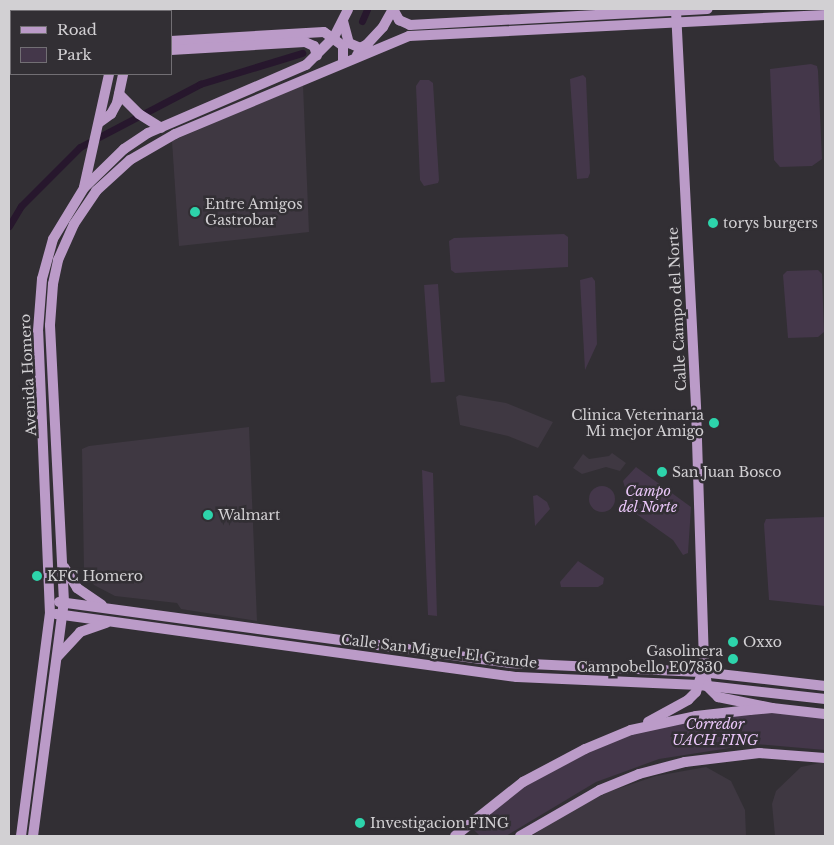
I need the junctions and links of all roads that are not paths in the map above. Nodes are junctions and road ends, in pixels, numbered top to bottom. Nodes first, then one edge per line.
1 (348, 9) edge
2 (393, 9) edge
3 (708, 9) edge
4 (676, 10) junction
5 (825, 15) edge
6 (343, 21) junction
7 (676, 22) junction
8 (334, 37) junction
9 (172, 41) edge
10 (369, 44) junction
11 (172, 50) edge
12 (317, 56) junction
13 (353, 59) junction
14 (343, 63) junction
15 (109, 75) edge
16 (123, 75) edge
17 (119, 94) junction
18 (100, 122) junction
19 (161, 128) junction
20 (84, 188) junction
21 (62, 563) junction
22 (51, 601) junction
23 (64, 602) junction
24 (107, 608) junction
25 (50, 614) junction
26 (63, 614) junction
27 (111, 622) junction
28 (56, 663) junction
29 (704, 670) junction
30 (703, 686) junction
31 (825, 686) edge
32 (825, 699) edge
33 (772, 708) junction
34 (825, 714) edge
35 (631, 730) junction
36 (825, 758) edge
37 (21, 836) edge
38 (33, 836) edge
39 (455, 836) edge
40 (520, 836) edge

1 - 6 main road, Avenida Homero
2 - 4 main road
2 - 10 main road
3 - 4 main road
4 - 7 main road, Calle Campo del Norte
5 - 7 main road, Avenida Homero
6 - 8 main road, Avenida Homero
6 - 10 main road
7 - 13 main road, Avenida Homero
7 - 29 main road, Calle Campo del Norte
8 - 9 main road
8 - 12 main road, Avenida Homero
8 - 14 main road
10 - 13 main road
11 - 12 main road
12 - 19 main road, Avenida Homero
13 - 14 main road, Avenida Homero
14 - 21 main road, Avenida Homero
15 - 18 main road
16 - 17 main road
17 - 18 main road
17 - 19 main road
18 - 20 main road
19 - 20 main road, Avenida Homero
20 - 22 main road, Avenida Homero
21 - 23 main road, Avenida Homero
21 - 24 main road
22 - 23 main road, Calle San Miguel El Grande
22 - 25 main road, Avenida Homero
23 - 24 main road, Calle San Miguel El Grande
23 - 26 main road, Avenida Homero
24 - 29 main road, Calle San Miguel El Grande
25 - 26 main road, Calle San Miguel El Grande
25 - 37 main road, Avenida Homero
26 - 27 main road, Calle San Miguel El Grande
26 - 28 main road, Avenida Homero
27 - 28 main road
27 - 30 main road, Calle San Miguel El Grande
28 - 38 main road
29 - 30 main road, Calle Campo del Norte
29 - 31 main road, Calle San Miguel El Grande
30 - 32 main road, Calle San Miguel El Grande
30 - 33 main road
30 - 35 main road
33 - 34 main road
33 - 35 main road
35 - 39 main road
36 - 40 main road

